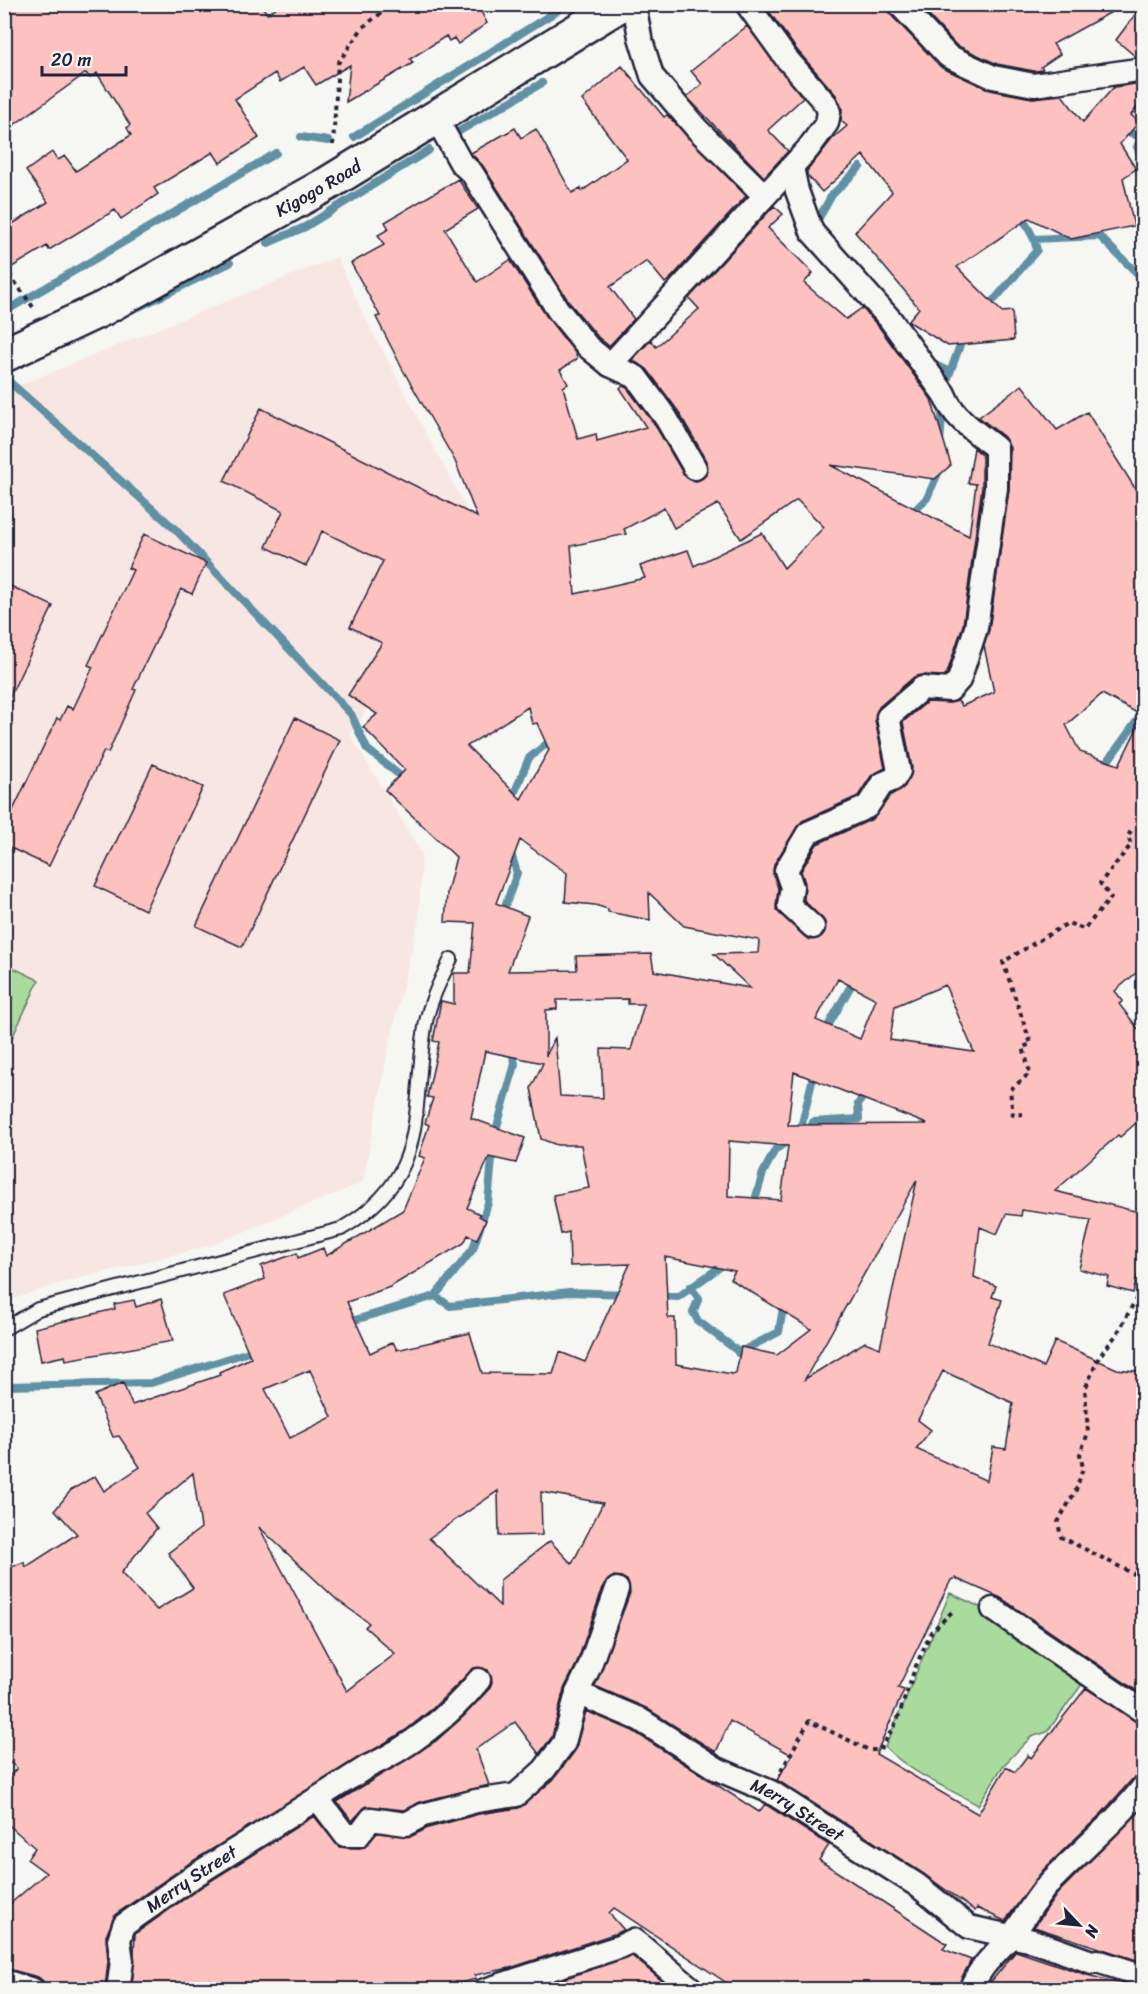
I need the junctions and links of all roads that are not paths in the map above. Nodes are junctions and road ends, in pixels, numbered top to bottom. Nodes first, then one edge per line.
1 (621, 4) edge
2 (634, 4) edge
3 (747, 4) edge
4 (899, 4) edge
5 (1143, 69) edge
6 (436, 118) junction
7 (792, 167) junction
8 (764, 195) junction
9 (4, 355) edge
10 (610, 365) junction
11 (695, 468) dead end
12 (813, 927) dead end
13 (451, 959) dead end
14 (4, 1329) edge
15 (617, 1589) dead end
16 (993, 1608) dead end
17 (479, 1680) dead end
18 (577, 1694) junction
19 (1143, 1712) edge
20 (1143, 1786) edge
21 (318, 1799) junction
22 (1011, 1936) junction
23 (1143, 1976) edge
24 (4, 1981) edge
25 (33, 1989) edge
26 (118, 1989) edge
27 (485, 1989) edge
28 (693, 1989) edge
29 (970, 1989) edge

1 - 6 main road, Kigogo Road
2 - 8 street
3 - 7 street
4 - 5 street
6 - 9 main road, Kigogo Road
6 - 10 street
7 - 8 street
7 - 12 street
8 - 10 street
10 - 11 street
13 - 14 lane
15 - 18 street
16 - 19 street
17 - 21 street, Merry Street
18 - 21 street
18 - 22 street, Merry Street
20 - 22 street
21 - 26 street, Merry Street
22 - 23 street, Merry Street
22 - 29 street
24 - 25 street
27 - 28 street

